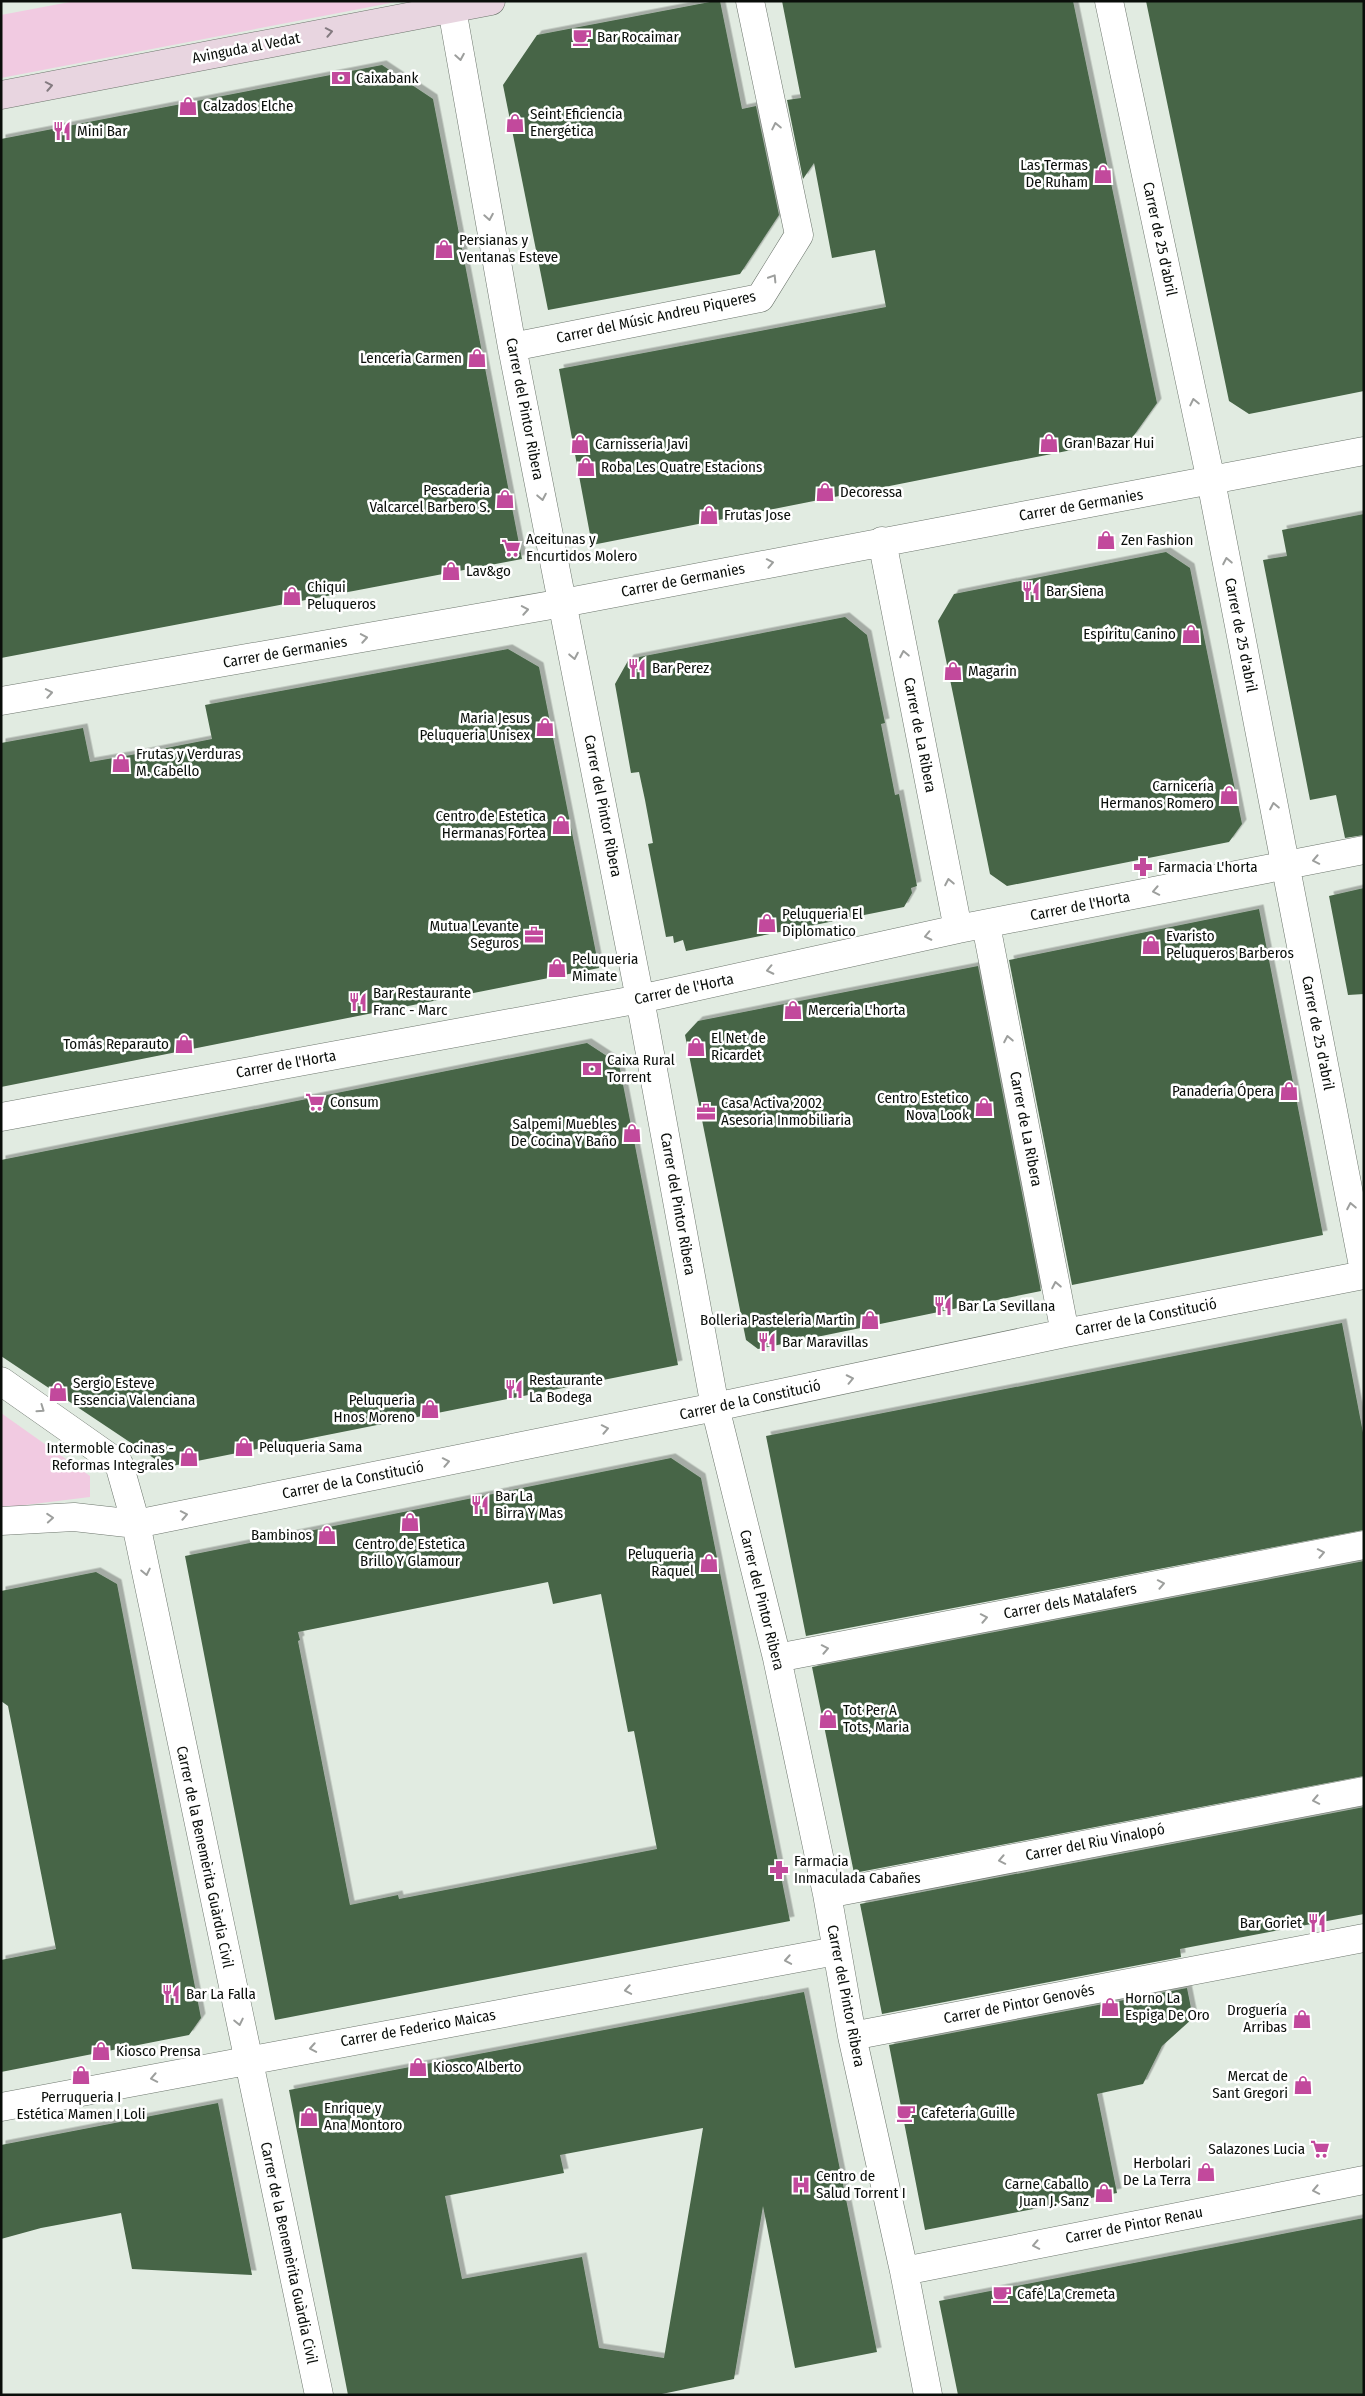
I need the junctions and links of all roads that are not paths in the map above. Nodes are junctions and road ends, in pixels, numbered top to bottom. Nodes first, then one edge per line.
1 (491, 1) edge
2 (750, 1) edge
3 (1109, 1) edge
4 (451, 5) edge
5 (1, 95) edge
6 (512, 347) junction
7 (1364, 451) edge
8 (1211, 481) junction
9 (882, 542) junction
10 (563, 603) junction
11 (1, 701) edge
12 (1364, 850) edge
13 (1286, 866) junction
14 (986, 924) junction
15 (958, 930) junction
16 (640, 999) junction
17 (1, 1117) edge
18 (1364, 1273) edge
19 (1065, 1333) junction
20 (1, 1381) edge
21 (715, 1407) junction
22 (1, 1521) edge
23 (136, 1524) junction
24 (1364, 1545) edge
25 (777, 1658) junction
26 (1364, 1791) edge
27 (827, 1894) junction
28 (1364, 1938) edge
29 (836, 1951) junction
30 (852, 2036) junction
31 (247, 2060) junction
32 (1, 2107) edge
33 (1364, 2180) edge
34 (904, 2270) junction
35 (319, 2395) edge
36 (928, 2395) edge

1 - 4 street, Avinguda al Vedat
6 -> 2 street, Carrer del Músic Andreu Piqueres
8 -> 3 street, Carrer de 25 d'abril
5 -> 4 street, Avinguda al Vedat
4 -> 6 street, Carrer del Pintor Ribera
6 -> 10 street, Carrer del Pintor Ribera
7 - 8 street, Carrer de Germanies
8 - 9 street, Carrer de Germanies
13 -> 8 street, Carrer de 25 d'abril
10 -> 9 street, Carrer de Germanies
15 -> 9 street, Carrer de La Ribera
11 -> 10 street, Carrer de Germanies
10 -> 16 street, Carrer del Pintor Ribera
12 -> 13 street, Carrer de l'Horta
13 -> 14 street, Carrer de l'Horta
18 -> 13 street, Carrer de 25 d'abril
14 - 15 street, Carrer de l'Horta
19 -> 14 street, Carrer de La Ribera
15 -> 16 street, Carrer de l'Horta
16 - 17 street, Carrer de l'Horta
16 - 21 street, Carrer del Pintor Ribera
18 - 19 street, Carrer de la Constitució
21 -> 19 street, Carrer de la Constitució
20 -> 23 street, Carrer de la Benemèrita Guàrdia Civil
23 -> 21 street, Carrer de la Constitució
21 - 25 street, Carrer del Pintor Ribera
22 -> 23 street, Carrer de la Constitució
23 -> 31 street, Carrer de la Benemèrita Guàrdia Civil
25 -> 24 street, Carrer dels Matalafers
25 - 27 street, Carrer del Pintor Ribera
26 -> 27 street, Carrer del Riu Vinalopó
27 - 29 street, Carrer del Pintor Ribera
28 - 30 street, Carrer de Pintor Genovés
29 - 30 street, Carrer del Pintor Ribera
29 -> 31 street, Carrer de Federico Maicas
30 - 34 street, Carrer del Pintor Ribera
31 -> 32 street, Carrer de Federico Maicas
31 - 35 street, Carrer de la Benemèrita Guàrdia Civil
33 -> 34 street, Carrer de Pintor Renau
34 - 36 street, Carrer del Pintor Ribera

